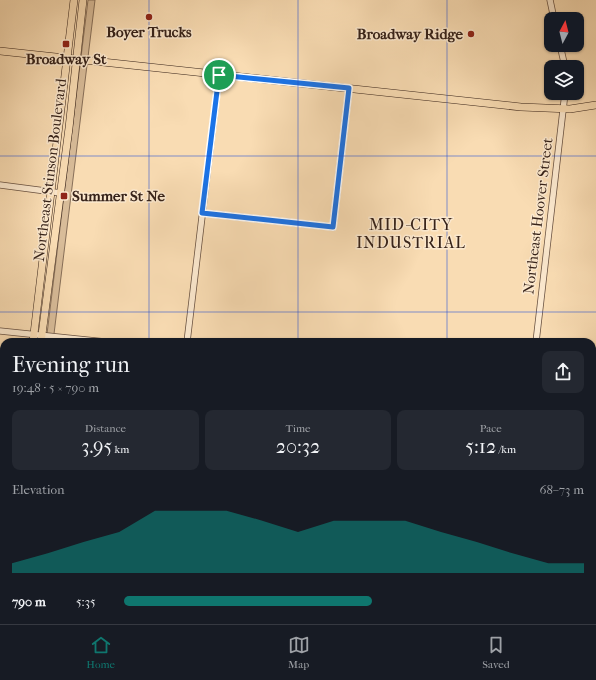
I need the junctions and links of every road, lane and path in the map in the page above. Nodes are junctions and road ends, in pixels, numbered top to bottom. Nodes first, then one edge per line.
1 (74, 0) edge
2 (84, 0) edge
3 (550, 0) edge
4 (553, 12) edge
5 (0, 51) edge
6 (67, 59) junction
7 (76, 60) junction
8 (219, 75) junction
9 (349, 88) junction
10 (564, 100) edge
11 (596, 105) edge
12 (563, 109) junction
13 (0, 185) edge
14 (51, 192) junction
15 (61, 193) junction
16 (202, 213) junction
17 (0, 331) edge
18 (33, 338) edge
19 (42, 338) edge
20 (187, 338) edge
21 (536, 338) edge

1 - 6 main road, Northeast Stinson Boulevard
2 - 7 main road, Northeast Stinson Boulevard
3 - 4 street
5 - 6 main road
6 - 7 main road
6 - 14 main road, Northeast Stinson Boulevard
7 - 8 main road
7 - 15 main road, Northeast Stinson Boulevard
8 - 9 main road
8 - 16 street
9 - 12 main road
9 - 16 street
10 - 12 street, Northeast Hoover Street
11 - 12 main road
12 - 21 street, Northeast Hoover Street
13 - 14 street
14 - 15 street
14 - 18 main road, Northeast Stinson Boulevard
15 - 19 main road, Northeast Stinson Boulevard
16 - 20 street
17 - 18 street

